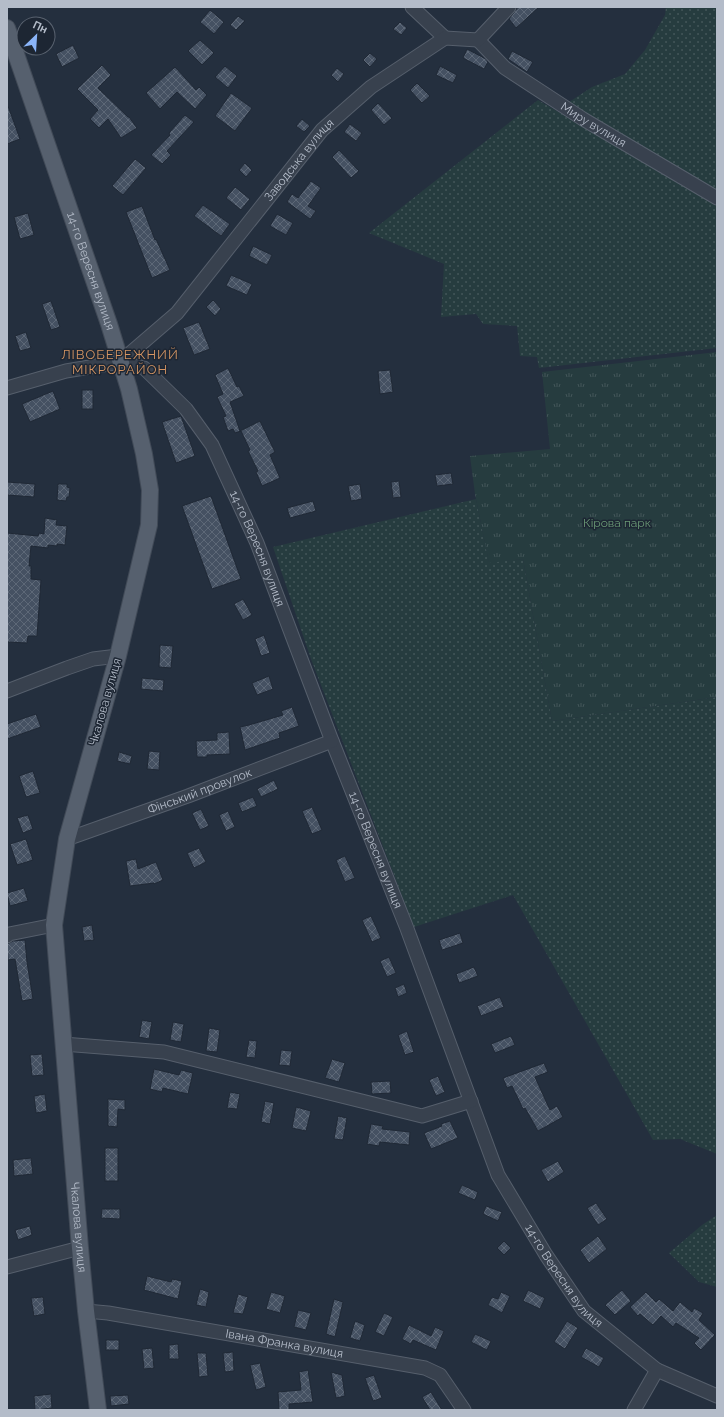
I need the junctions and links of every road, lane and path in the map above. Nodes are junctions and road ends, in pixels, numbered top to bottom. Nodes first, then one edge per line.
1 (412, 7) edge
2 (509, 7) edge
3 (7, 28) edge
4 (445, 38) junction
5 (478, 40) junction
6 (717, 198) edge
7 (120, 362) junction
8 (7, 388) edge
9 (118, 656) junction
10 (7, 691) edge
11 (332, 741) junction
12 (67, 839) junction
13 (54, 925) junction
14 (7, 936) edge
15 (63, 1044) junction
16 (472, 1101) junction
17 (80, 1248) junction
18 (7, 1267) edge
19 (86, 1311) junction
20 (657, 1370) junction
21 (717, 1396) edge
22 (98, 1410) edge
23 (464, 1410) edge
24 (634, 1410) edge

1 - 4 street
2 - 5 street
3 - 7 main road, 14-го Вересня вулиця
4 - 5 street
4 - 7 street, Заводська вулиця
5 - 6 street, Миру вулиця
7 - 8 street
7 - 9 main road, Чкалова вулиця
7 - 11 street, 14-го Вересня вулиця
9 - 10 street
9 - 12 main road, Чкалова вулиця
11 - 12 street, Фінський провулок
11 - 16 street, 14-го Вересня вулиця
12 - 13 main road, Чкалова вулиця
13 - 14 street
13 - 15 main road, Чкалова вулиця
15 - 16 street
15 - 17 main road, Чкалова вулиця
16 - 20 street, 14-го Вересня вулиця
17 - 18 street
17 - 19 main road, Чкалова вулиця
19 - 22 main road, Чкалова вулиця
19 - 23 street, Івана Франка вулиця
20 - 21 street, 14-го Вересня вулиця
20 - 24 street

